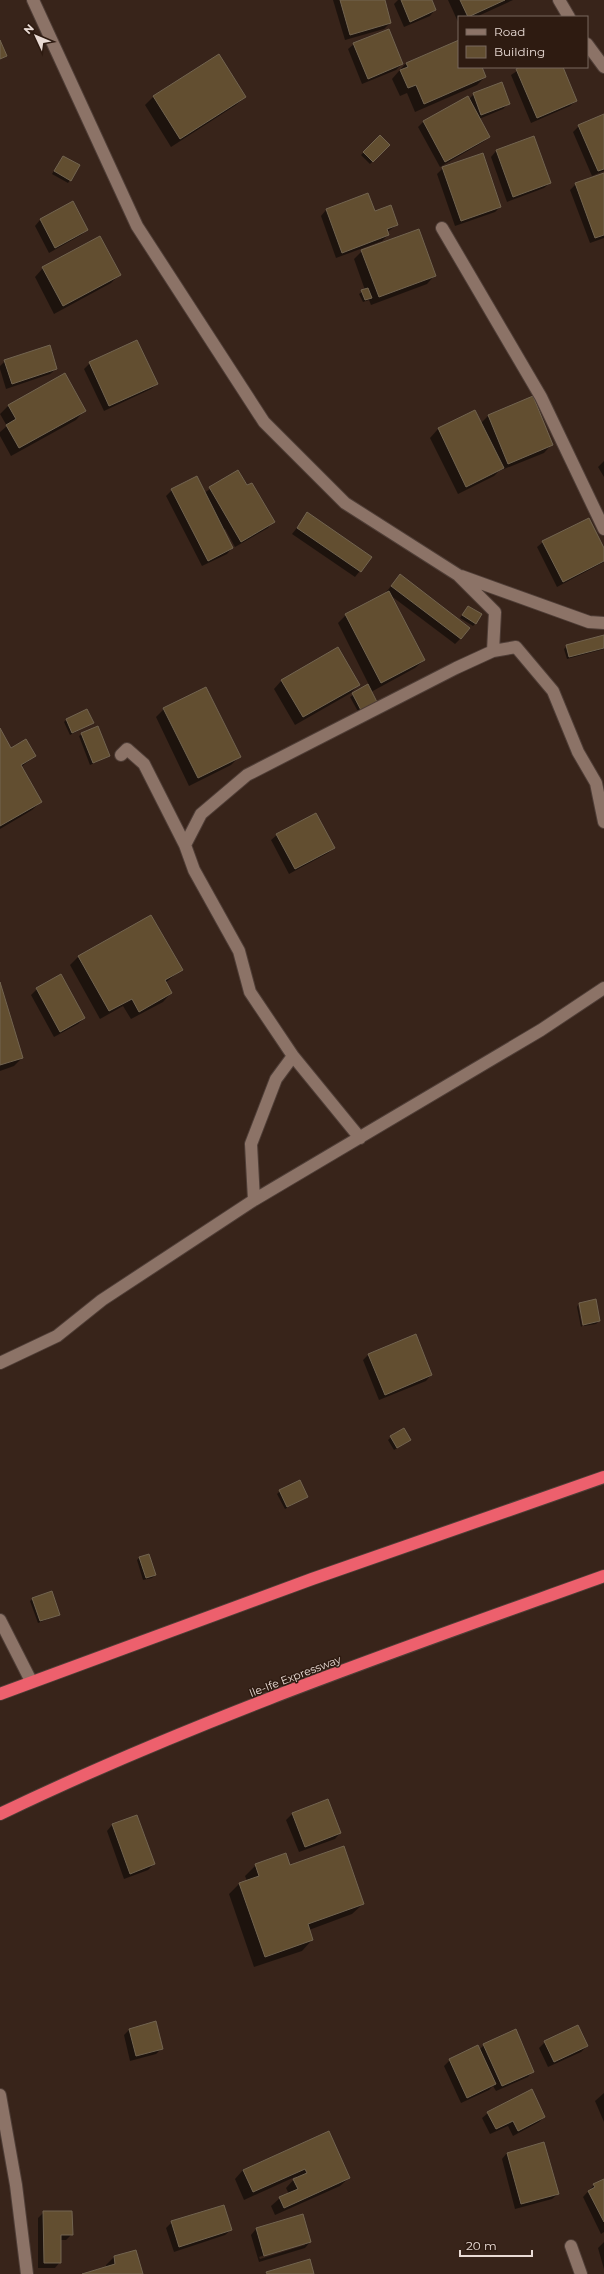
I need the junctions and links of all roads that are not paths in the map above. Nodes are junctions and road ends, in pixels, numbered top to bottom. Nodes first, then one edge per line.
1 (33, 0) edge
2 (559, 0) edge
3 (568, 16) edge
4 (588, 45) edge
5 (604, 67) edge
6 (442, 228) dead end
7 (604, 529) edge
8 (458, 575) junction
9 (604, 623) edge
10 (493, 650) junction
11 (122, 755) dead end
12 (604, 822) edge
13 (185, 845) junction
14 (604, 988) edge
15 (293, 1056) junction
16 (360, 1138) junction
17 (254, 1200) junction
18 (0, 1363) edge
19 (604, 1477) edge
20 (604, 1576) edge
21 (0, 1620) edge
22 (31, 1681) junction
23 (0, 1694) edge
24 (0, 1814) edge
25 (0, 2095) edge
26 (571, 2246) dead end
27 (27, 2274) edge
28 (581, 2274) edge

1 - 8 street
2 - 3 street
4 - 5 street
6 - 7 street
8 - 9 street
8 - 10 street
10 - 12 street
10 - 13 street
11 - 13 street
13 - 15 street
14 - 16 street
15 - 16 street
15 - 17 street
16 - 17 street
17 - 18 street
19 - 22 highway
20 - 24 highway, Ile-Ife Expressway
21 - 22 street
22 - 23 highway
25 - 27 street
26 - 28 street

